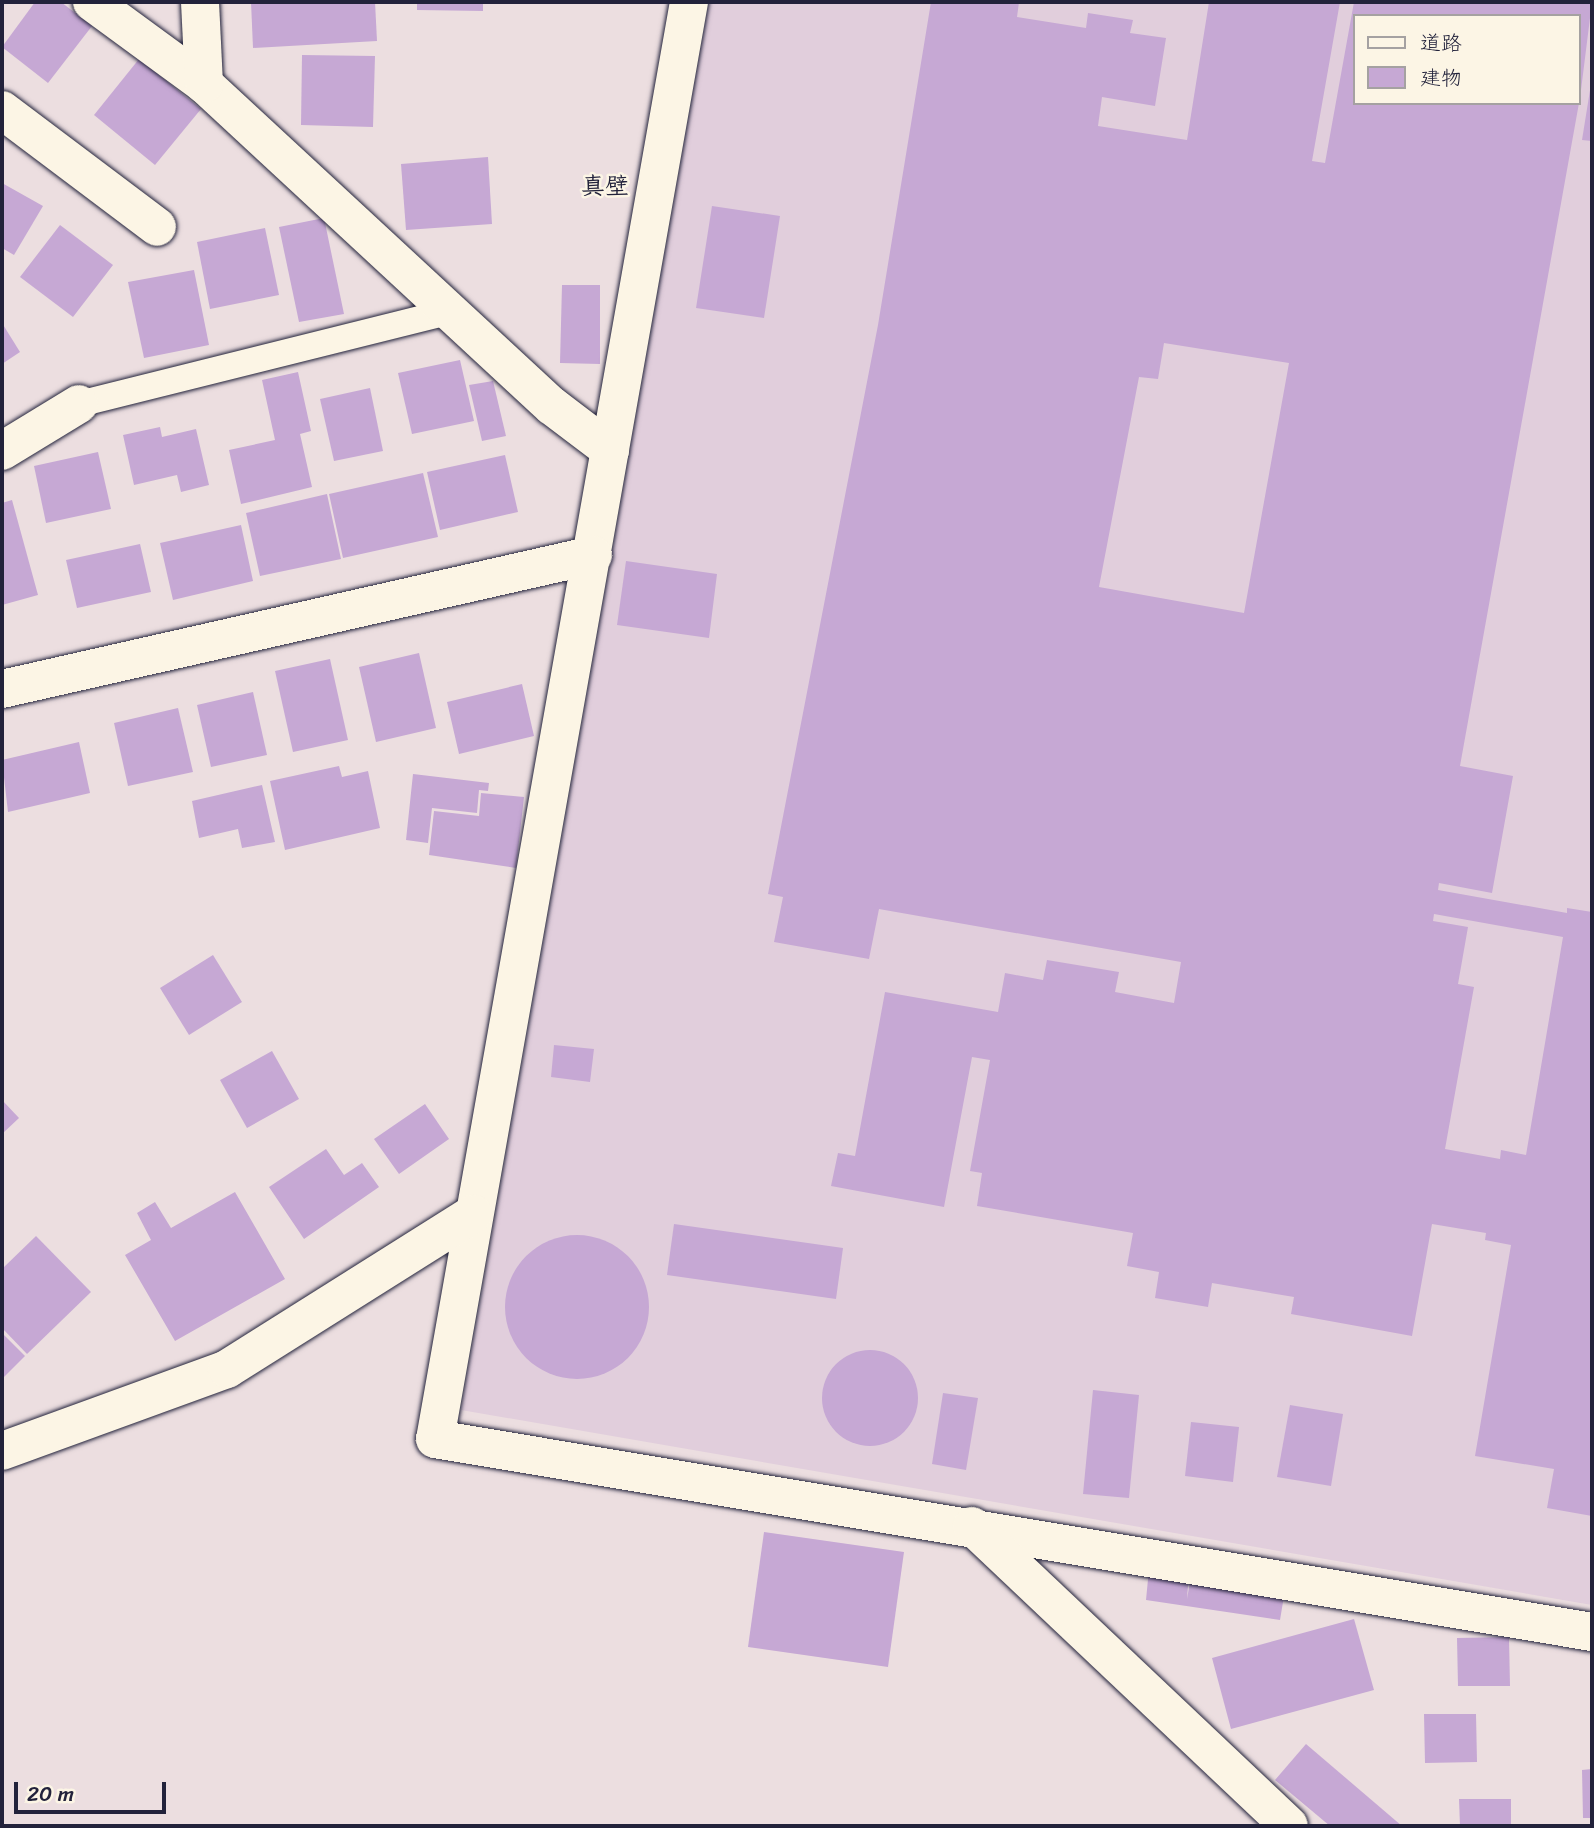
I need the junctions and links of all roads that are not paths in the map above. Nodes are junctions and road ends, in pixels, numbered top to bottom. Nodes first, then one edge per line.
1 (92, 2) edge
2 (200, 2) edge
3 (689, 2) edge
4 (204, 83) junction
5 (2, 110) edge
6 (157, 227) dead end
7 (452, 311) junction
8 (79, 404) joint
9 (610, 450) junction
10 (2, 451) edge
11 (593, 555) junction
12 (2, 689) edge
13 (473, 1214) junction
14 (2, 1451) edge
15 (972, 1526) junction
16 (1592, 1632) edge
17 (1289, 1826) edge

1 - 4 street
2 - 4 street
3 - 9 street
4 - 7 street
5 - 6 street
7 - 8 lane
7 - 9 street
8 - 10 street
9 - 11 street
11 - 12 street
11 - 13 street
13 - 14 street
13 - 15 street
15 - 16 street
15 - 17 street

